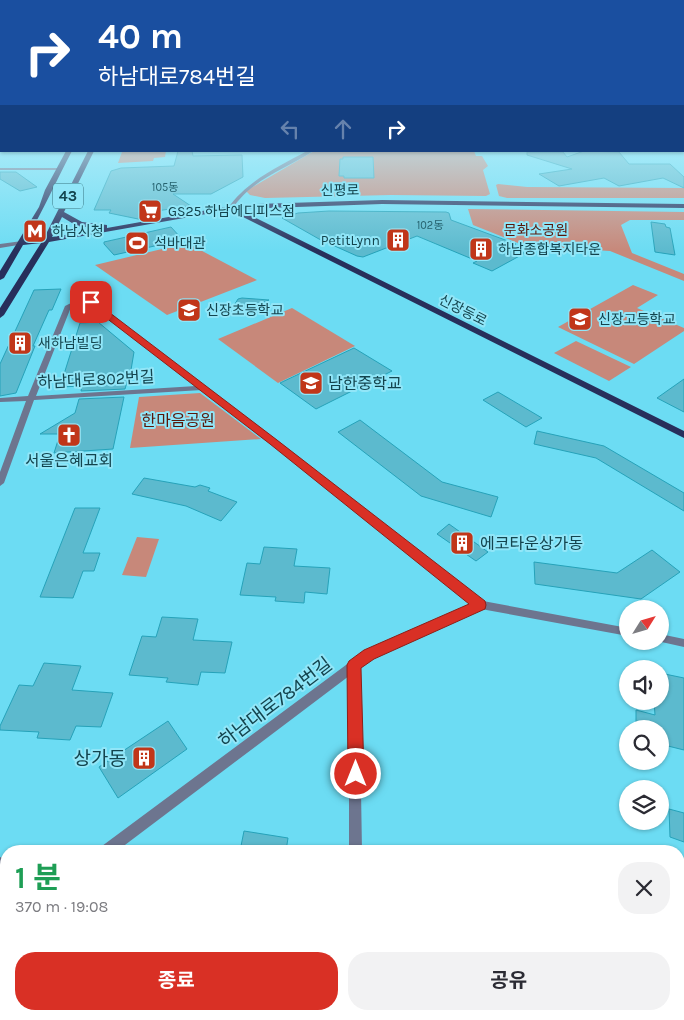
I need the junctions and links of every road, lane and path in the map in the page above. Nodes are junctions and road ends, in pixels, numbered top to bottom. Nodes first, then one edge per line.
1 (66, 156) edge
2 (89, 156) edge
3 (302, 156) edge
4 (0, 169) edge
5 (59, 169) junction
6 (288, 204) junction
7 (684, 206) edge
8 (230, 208) junction
9 (60, 213) junction
10 (268, 219) junction
11 (122, 228) junction
12 (46, 241) junction
13 (22, 243) junction
14 (0, 246) edge
15 (0, 278) edge
16 (0, 315) edge
17 (202, 388) junction
18 (31, 398) junction
19 (0, 400) edge
20 (684, 435) edge
21 (0, 483) edge
22 (480, 605) junction
23 (619, 630) edge
24 (669, 640) edge
25 (684, 643) edge
26 (354, 665) junction
27 (115, 845) edge
28 (356, 845) edge

1 - 5 main road, 43
2 - 9 main road, 43
3 - 8 street
4 - 5 street
5 - 13 main road, 43
6 - 7 main road, 신평로
6 - 8 main road, 신평로
6 - 10 main road
8 - 10 main road, 신장동로
8 - 11 main road, 신평로
9 - 11 main road
9 - 12 main road, 43
10 - 20 main road, 신장동로
11 - 12 main road, 신평로
12 - 13 main road, 신평로
12 - 16 main road, 43
13 - 14 street, 신평로
13 - 15 main road, 43
17 - 18 street, 하남대로802번길
17 - 18 street
17 - 22 street
18 - 19 street, 하남대로802번길
18 - 21 street
22 - 23 street
22 - 26 street, 하남대로784번길
24 - 25 street
26 - 27 street, 하남대로784번길
26 - 28 street

